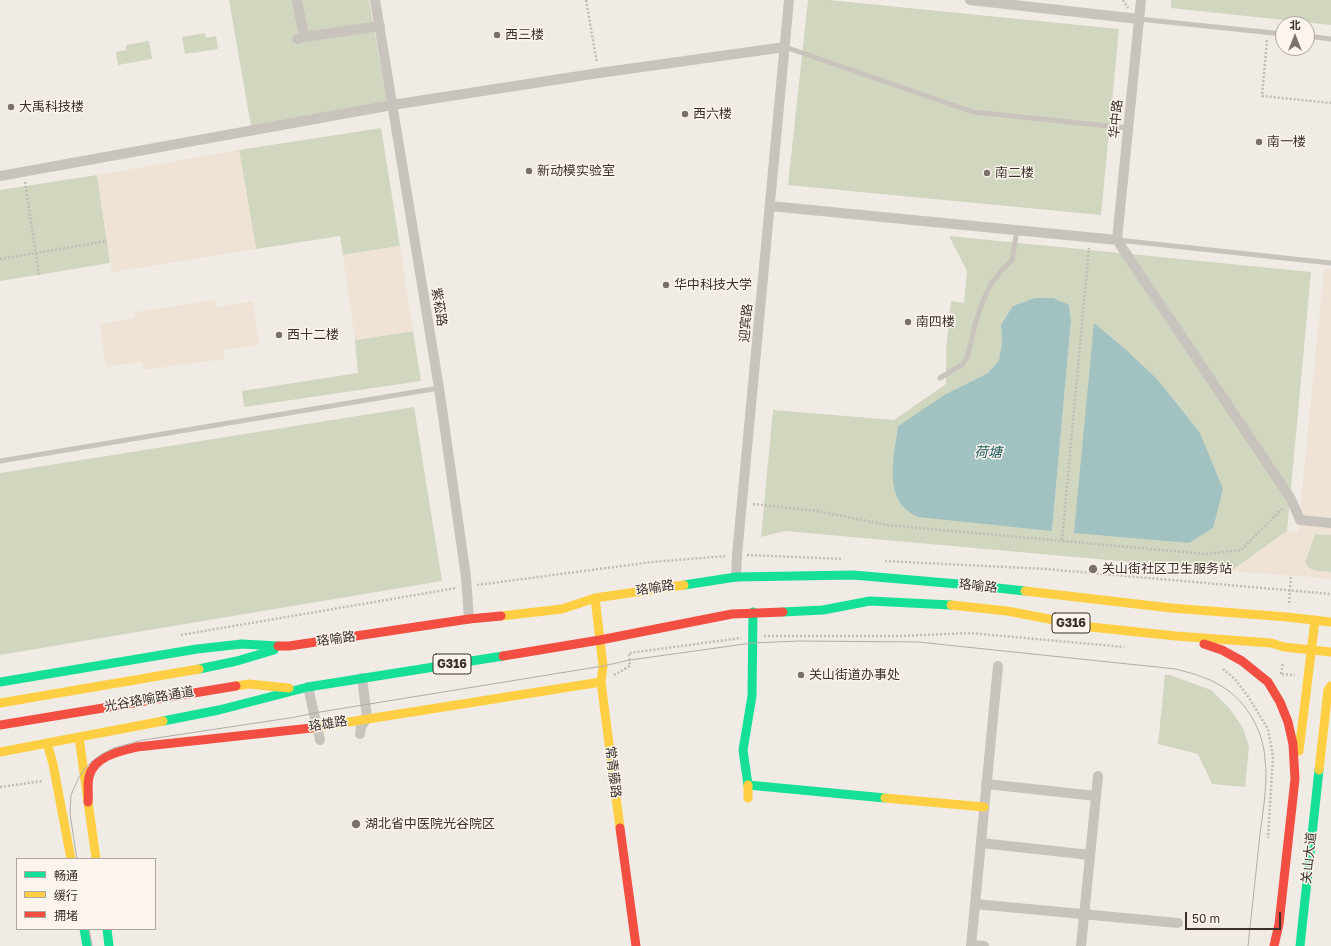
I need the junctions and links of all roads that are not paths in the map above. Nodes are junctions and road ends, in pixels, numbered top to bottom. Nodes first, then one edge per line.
1 (297, 0) edge
2 (375, 0) edge
3 (790, 0) edge
4 (970, 0) edge
5 (1141, 0) edge
6 (1139, 19) junction
7 (380, 26) junction
8 (1275, 33) edge
9 (1315, 37) edge
10 (1331, 38) edge
11 (785, 47) junction
12 (392, 105) junction
13 (1128, 128) junction
14 (0, 176) edge
15 (770, 206) junction
16 (1017, 230) junction
17 (1117, 240) junction
18 (1331, 262) edge
19 (940, 378) dead end
20 (439, 388) junction
21 (0, 462) edge
22 (1331, 523) edge
23 (736, 577) junction
24 (595, 598) junction
25 (753, 612) junction
26 (469, 619) junction
27 (1315, 620) junction
28 (1331, 622) edge
29 (1176, 636) junction
30 (600, 640) junction
31 (289, 646) junction
32 (1312, 650) junction
33 (1331, 652) edge
34 (998, 666) dead end
35 (362, 678) junction
36 (0, 682) edge
37 (601, 682) junction
38 (1331, 686) edge
39 (308, 687) junction
40 (298, 689) junction
41 (0, 703) edge
42 (367, 718) junction
43 (0, 725) edge
44 (316, 727) junction
45 (360, 734) dead end
46 (79, 737) junction
47 (320, 740) dead end
48 (47, 744) junction
49 (1331, 744) edge
50 (0, 752) edge
51 (1319, 770) junction
52 (1098, 776) dead end
53 (1295, 779) junction
54 (986, 784) junction
55 (748, 785) junction
56 (1096, 796) junction
57 (748, 798) dead end
58 (88, 802) junction
59 (984, 807) junction
60 (981, 843) junction
61 (1090, 855) junction
62 (71, 858) edge
63 (96, 858) edge
64 (975, 904) junction
65 (1084, 915) junction
66 (1178, 924) dead end
67 (84, 930) edge
68 (107, 930) edge
69 (971, 945) edge
70 (87, 946) edge
71 (109, 946) edge
72 (636, 946) edge
73 (984, 946) edge
74 (1081, 946) edge
75 (1274, 946) edge
76 (1300, 946) edge

1 - 7 street
2 - 7 street, 紫菘路
3 - 11 street, 迎宾路
4 - 6 street
5 - 6 street, 华中路
6 - 8 lane
6 - 13 street, 华中路
7 - 12 street, 紫菘路
9 - 10 lane
11 - 12 street
11 - 13 lane
11 - 15 street, 迎宾路
12 - 14 street
12 - 20 street, 紫菘路
13 - 17 street, 华中路
15 - 16 street
15 - 23 street, 迎宾路
16 - 17 street
16 - 19 lane
17 - 18 lane
17 - 22 street
20 - 21 lane
20 - 26 street, 紫菘路
23 - 24 main road, 珞喻路 / G316
23 - 27 main road, 珞喻路 / G316
24 - 26 main road, 珞喻路 / G316
24 - 30 main road, 常青藤路
25 - 29 main road, 珞喻路 / G316
25 - 30 main road, 珞喻路 / G316
25 - 55 main road
26 - 31 main road, 珞喻路 / G316
27 - 28 main road, G316
27 - 32 main road
29 - 32 main road, 珞喻路 / G316
29 - 53 main road
30 - 35 main road, 珞喻路 / G316
30 - 37 main road, 常青藤路
31 - 36 main road, 珞喻路 / G316
31 - 41 main road, 光谷珞喻路通道
32 - 33 main road, G316
32 - 53 main road
34 - 54 street
35 - 39 main road, 珞喻路 / G316
35 - 42 street
37 - 42 main road, 珞雄路
37 - 72 main road, 常青藤路
38 - 51 main road, 关山大道
39 - 40 main road, 珞喻路 / G316
39 - 44 street
40 - 43 main road, 光谷珞喻路通道
40 - 46 main road, 珞喻路 / G316
42 - 44 main road, 珞雄路
42 - 45 street
44 - 47 street
44 - 58 main road, 珞雄路
46 - 48 main road, 珞喻路 / G316
46 - 58 main road, 珞雄路
48 - 50 main road, 珞喻路 / G316
48 - 62 main road
49 - 51 main road
51 - 76 main road, 关山大道
52 - 56 street
53 - 75 main road, 关山大道
54 - 56 street
54 - 59 street
55 - 57 main road
55 - 59 main road
56 - 61 street
58 - 63 main road, 珞雄路
59 - 60 street
60 - 61 street
60 - 64 street
61 - 65 street
64 - 65 street
64 - 69 street
65 - 66 street
65 - 74 street
67 - 70 main road
68 - 71 main road
69 - 73 street

